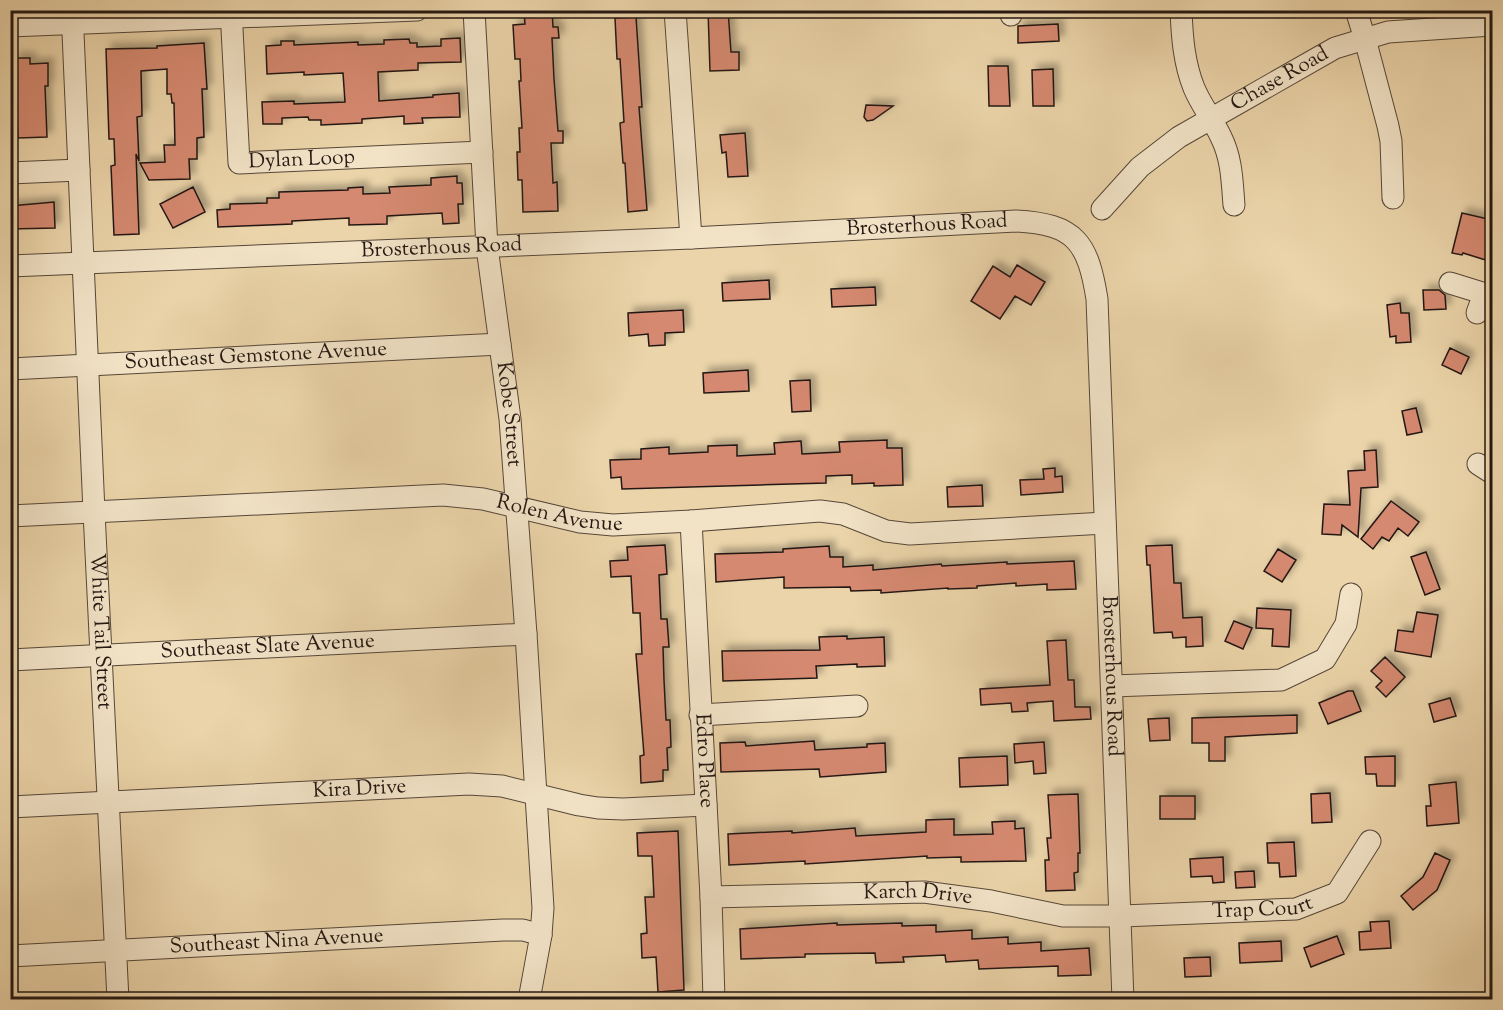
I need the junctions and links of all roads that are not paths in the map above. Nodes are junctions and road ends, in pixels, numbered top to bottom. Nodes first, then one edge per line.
1 (417, 10) edge
2 (474, 10) edge
3 (675, 10) edge
4 (1181, 10) edge
5 (1356, 10) edge
6 (231, 14) edge
7 (72, 17) edge
8 (1492, 25) edge
9 (10, 26) edge
10 (1365, 39) junction
11 (1210, 118) junction
12 (482, 152) junction
13 (79, 170) junction
14 (10, 173) edge
15 (1393, 198) dead end
16 (1234, 205) dead end
17 (1102, 209) dead end
18 (691, 238) junction
19 (487, 247) junction
20 (82, 263) junction
21 (10, 266) edge
22 (1450, 284) dead end
23 (1485, 301) edge
24 (500, 344) junction
25 (87, 365) junction
26 (10, 369) edge
27 (516, 506) junction
28 (94, 512) junction
29 (10, 516) edge
30 (691, 521) junction
31 (1105, 523) junction
32 (1351, 594) dead end
33 (526, 634) junction
34 (101, 656) junction
35 (10, 660) edge
36 (1112, 686) junction
37 (857, 706) dead end
38 (700, 715) junction
39 (536, 794) junction
40 (108, 803) junction
41 (706, 805) junction
42 (10, 807) edge
43 (1370, 841) dead end
44 (711, 897) junction
45 (1122, 916) junction
46 (541, 935) junction
47 (116, 951) junction
48 (10, 957) edge
49 (118, 999) edge
50 (530, 999) edge
51 (714, 999) edge
52 (1123, 999) edge

1 - 6 street
2 - 12 street, Kobe Street
3 - 18 street
4 - 11 street
5 - 10 street
6 - 7 street
6 - 12 street, Dylan Loop
7 - 9 street
7 - 13 street, White Tail Street
8 - 10 street, Chase Road
10 - 11 street, Chase Road
10 - 15 street
11 - 16 street
11 - 17 street, Chase Road
12 - 19 street, Kobe Street
13 - 14 street
13 - 20 street, White Tail Street
18 - 19 street, Brosterhous Road
18 - 31 street, Brosterhous Road
19 - 20 street, Brosterhous Road
19 - 24 street, Kobe Street
20 - 21 street, Brosterhous Road
20 - 25 street, White Tail Street
22 - 23 street
24 - 25 street, Southeast Gemstone Avenue
24 - 27 street, Kobe Street
25 - 26 street, Southeast Gemstone Avenue
25 - 28 street, White Tail Street
27 - 28 street, Rolen Avenue
27 - 30 street, Rolen Avenue
27 - 33 street, Kobe Street
28 - 29 street, Rolen Avenue
28 - 34 street, White Tail Street
30 - 31 street, Rolen Avenue
30 - 38 street, Edro Place
31 - 36 street, Brosterhous Road
32 - 36 street
33 - 34 street, Southeast Slate Avenue
33 - 39 street, Kobe Street
34 - 35 street, Southeast Slate Avenue
34 - 40 street, White Tail Street
36 - 45 street, Brosterhous Road
37 - 38 street
38 - 41 street, Edro Place
39 - 40 street, Kira Drive
39 - 41 street, Kira Drive
39 - 46 street, Kobe Street
40 - 42 street, Kira Drive
40 - 47 street, White Tail Street
41 - 44 street, Edro Place
43 - 45 street, Trap Court
44 - 45 street, Karch Drive
44 - 51 street, Edro Place
45 - 52 street, Brosterhous Road
46 - 47 street, Southeast Nina Avenue
46 - 50 street, Kobe Street
47 - 48 street, Southeast Nina Avenue
47 - 49 street, White Tail Street

